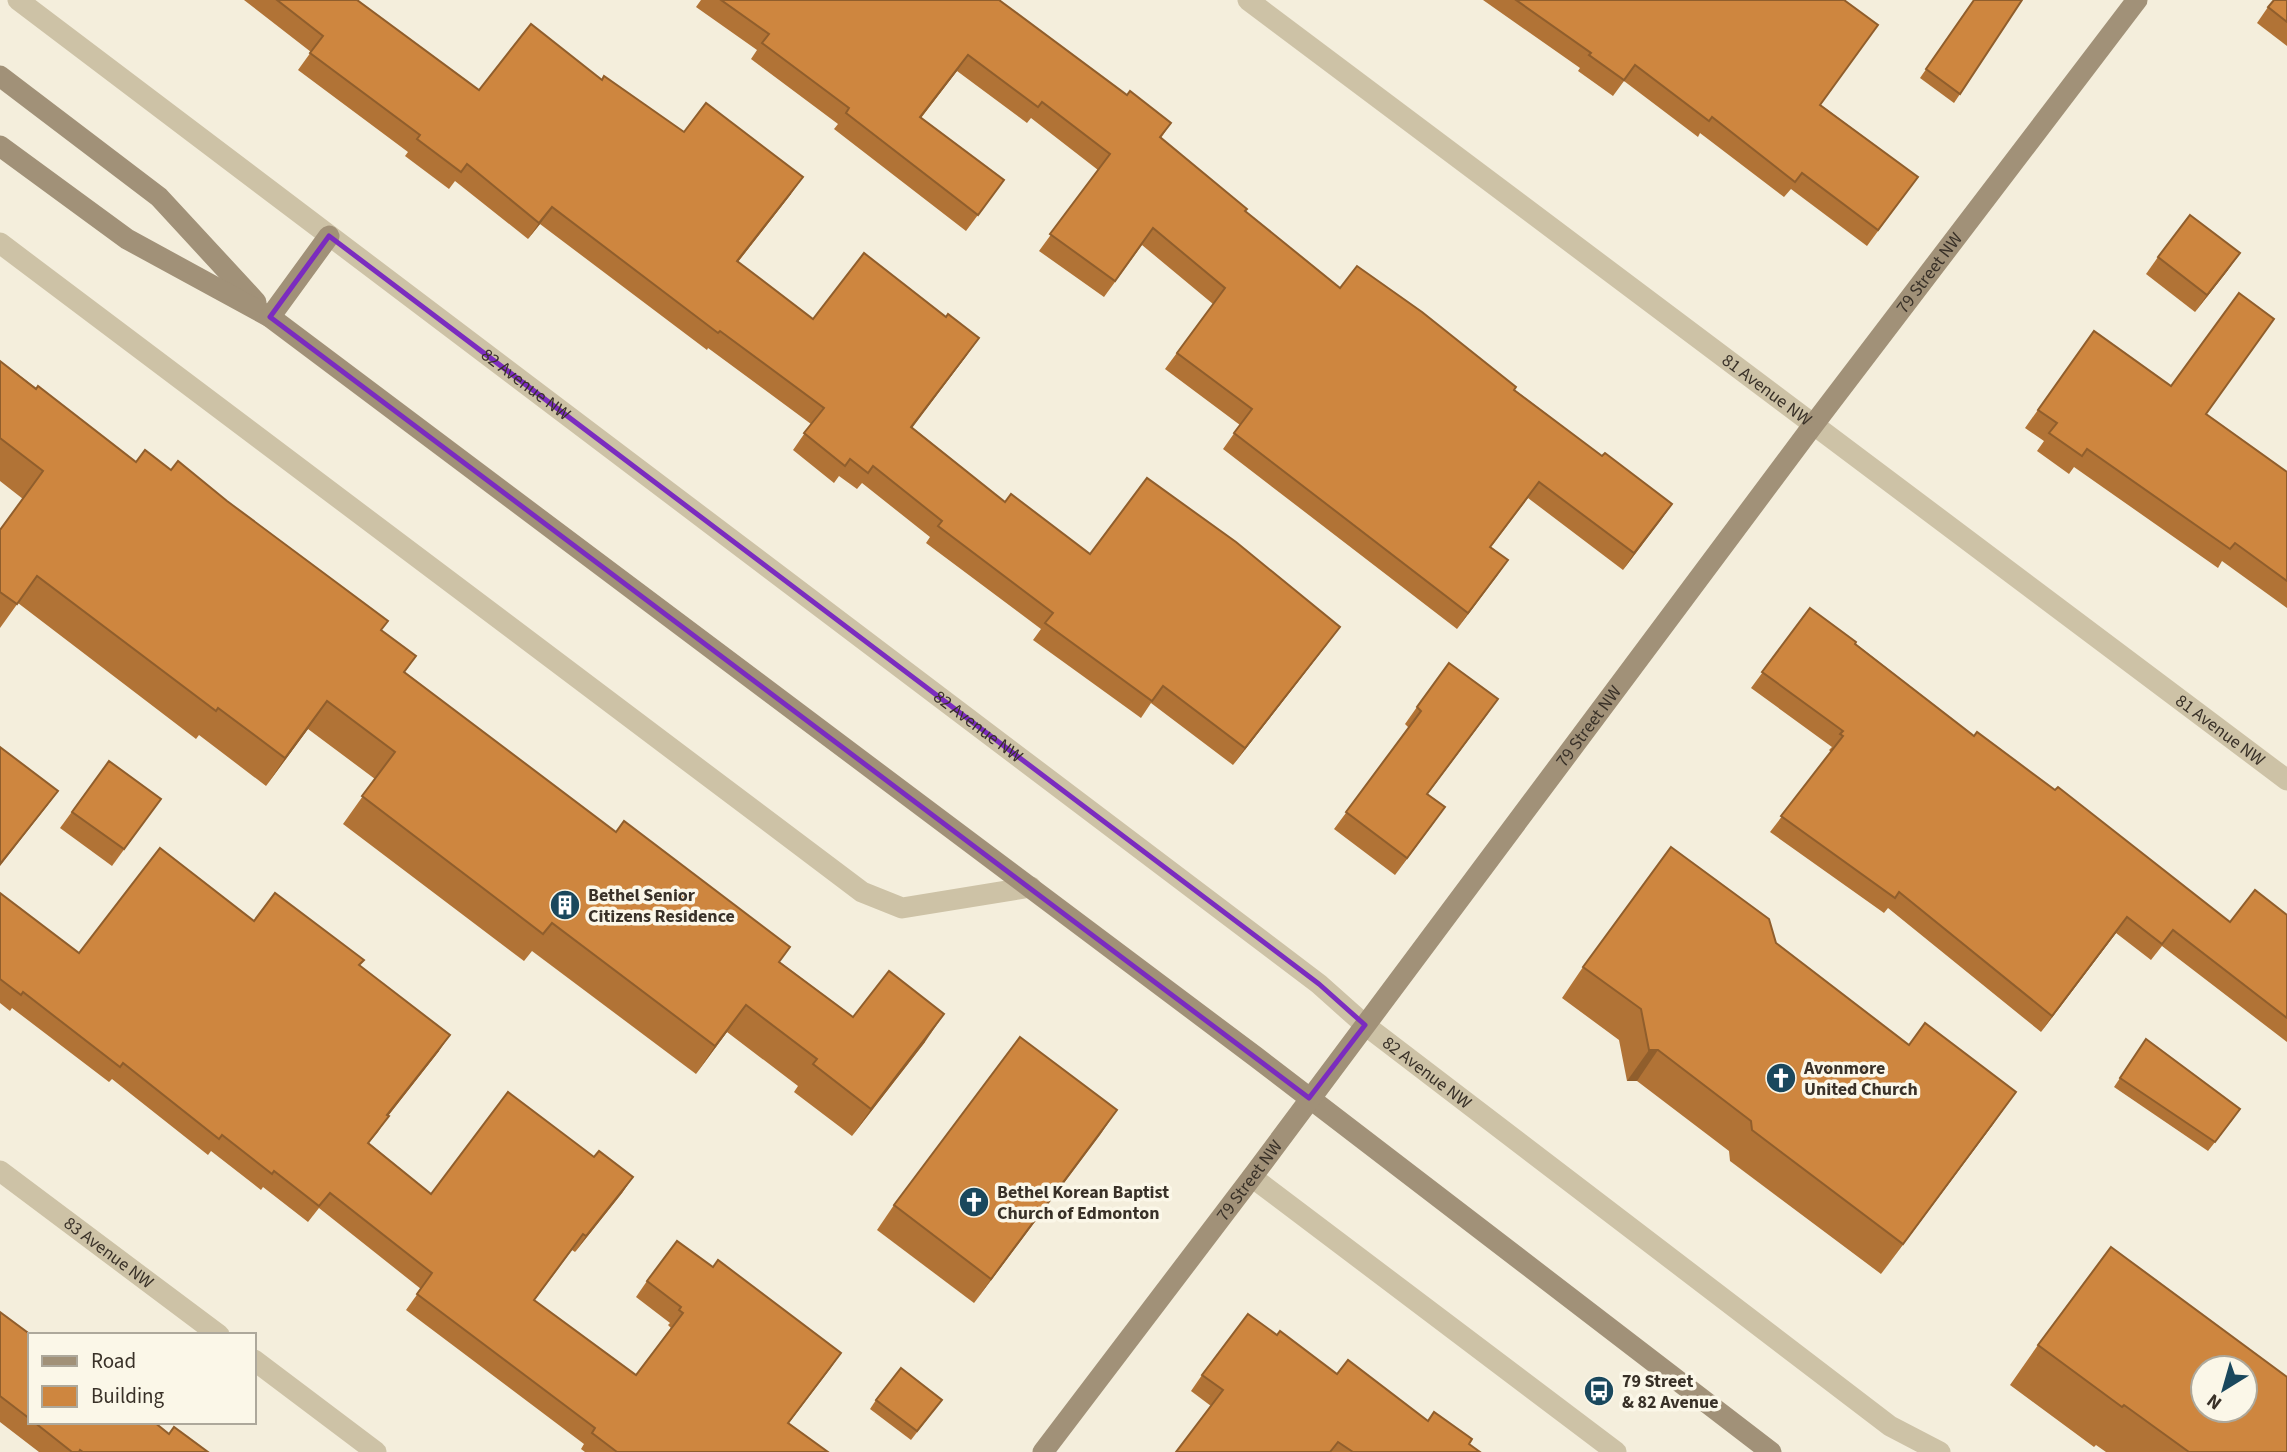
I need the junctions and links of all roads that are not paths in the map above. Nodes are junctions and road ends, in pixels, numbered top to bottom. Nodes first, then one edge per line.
1 (18, 0) edge
2 (1248, 0) edge
3 (2137, 0) edge
4 (0, 76) edge
5 (0, 146) edge
6 (329, 236) junction
7 (0, 243) edge
8 (270, 317) junction
9 (1814, 424) junction
10 (2287, 780) edge
11 (1031, 887) junction
12 (1365, 1025) junction
13 (1309, 1098) junction
14 (0, 1171) edge
15 (1252, 1177) junction
16 (216, 1333) edge
17 (256, 1362) edge
18 (376, 1452) edge
19 (1043, 1452) edge
20 (1616, 1452) edge
21 (1771, 1452) edge
22 (1940, 1452) edge

1 - 6 street, 82 Avenue NW
2 - 9 street, 81 Avenue NW
3 - 9 main road, 79 Street NW
4 - 8 main road
5 - 8 main road
6 - 8 main road
6 - 12 street, 82 Avenue NW
7 - 11 street
8 - 11 main road
9 - 10 street, 81 Avenue NW
9 - 12 main road, 79 Street NW
11 - 13 main road
12 - 13 main road, 79 Street NW
12 - 22 street, 82 Avenue NW
13 - 15 main road, 79 Street NW
13 - 21 main road
14 - 16 street, 83 Avenue NW
15 - 19 main road, 79 Street NW
15 - 20 street
17 - 18 street

